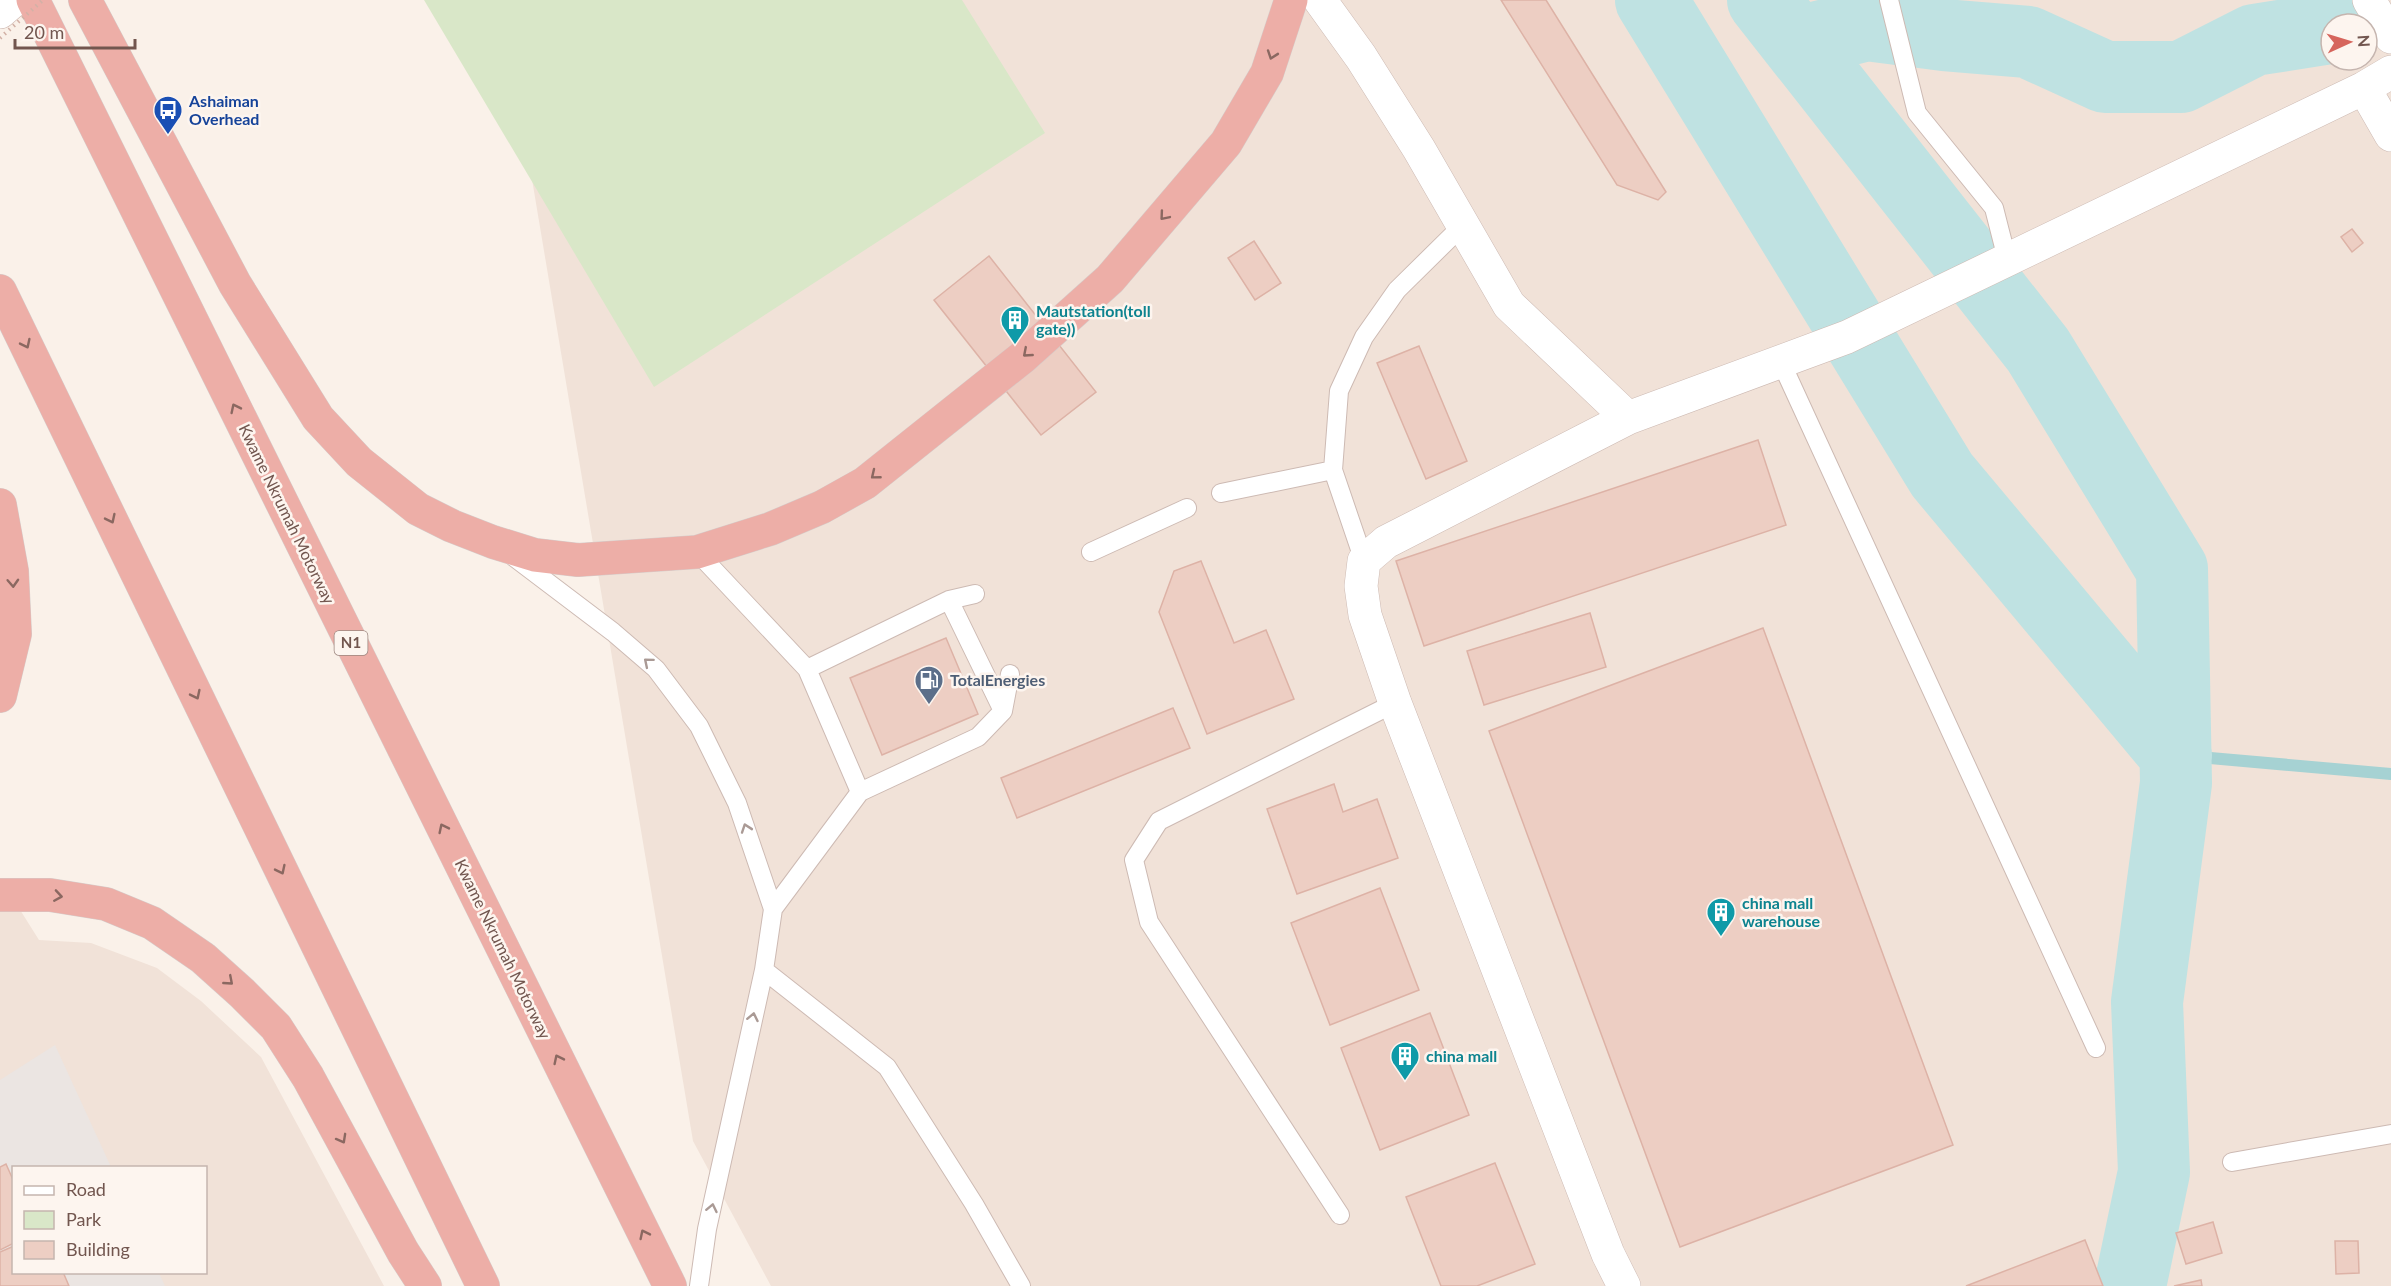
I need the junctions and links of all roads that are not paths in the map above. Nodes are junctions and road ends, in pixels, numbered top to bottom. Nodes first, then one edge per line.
1 (14, 0) edge
2 (33, 0) edge
3 (85, 0) edge
4 (1291, 0) edge
5 (1320, 0) edge
6 (1889, 0) edge
7 (2369, 0) edge
8 (0, 12) edge
9 (2391, 37) edge
10 (2378, 80) edge
11 (2391, 135) edge
12 (1463, 225) junction
13 (2007, 259) junction
14 (0, 291) edge
15 (1781, 362) junction
16 (1628, 418) junction
17 (1333, 470) junction
18 (1221, 493) dead end
19 (0, 505) edge
20 (1187, 508) dead end
21 (493, 542) junction
22 (697, 552) junction
23 (1091, 552) dead end
24 (1364, 561) junction
25 (975, 594) dead end
26 (949, 600) junction
27 (807, 669) junction
28 (1010, 674) dead end
29 (0, 696) edge
30 (1395, 704) junction
31 (1003, 711) junction
32 (860, 792) junction
33 (0, 895) edge
34 (773, 909) junction
35 (764, 970) junction
36 (2096, 1048) dead end
37 (2391, 1134) edge
38 (2232, 1162) dead end
39 (1340, 1215) dead end
40 (425, 1286) edge
41 (483, 1286) edge
42 (670, 1286) edge
43 (699, 1286) edge
44 (1021, 1286) edge
45 (1624, 1286) edge

1 - 8 street
42 -> 2 highway, Kwame Nkrumah Motorway / N1
3 - 21 highway
4 -> 22 highway
5 - 12 street
6 - 13 lane
7 - 9 street
10 - 11 street
10 - 13 street
12 - 16 street
12 - 17 lane
13 - 15 street
14 -> 41 highway
15 - 16 street
15 - 36 lane
16 - 24 street
17 - 18 lane
17 - 24 lane
19 -> 29 highway
20 - 23 lane
21 - 22 highway
34 -> 21 lane
22 - 27 lane
24 - 30 street
25 - 26 lane
26 - 27 lane
26 - 31 lane
27 - 32 lane
28 - 31 lane
30 - 39 lane
30 - 45 street
31 - 32 lane
32 - 34 lane
33 -> 40 highway
34 - 35 lane
43 -> 35 lane
35 - 44 lane
37 - 38 lane

